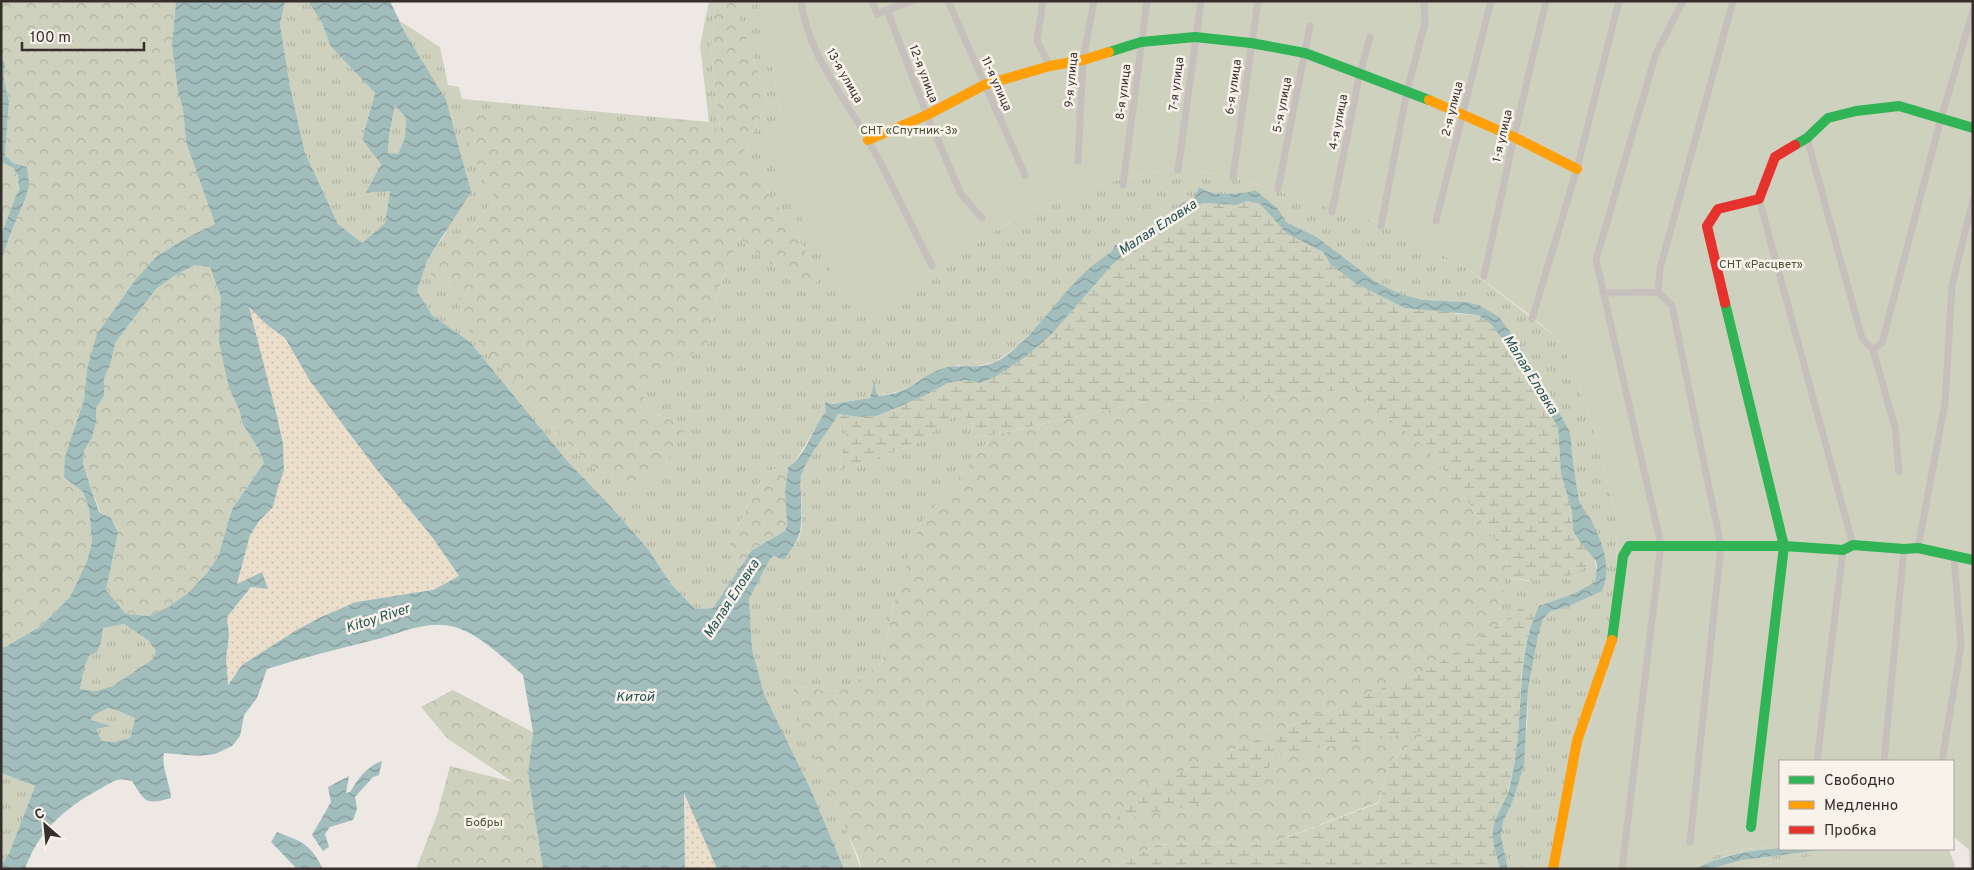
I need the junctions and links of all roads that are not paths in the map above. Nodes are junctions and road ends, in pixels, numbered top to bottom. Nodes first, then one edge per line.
1 (801, 1) edge
2 (872, 1) edge
3 (913, 1) edge
4 (948, 1) edge
5 (1043, 1) edge
6 (1094, 1) edge
7 (1147, 1) edge
8 (1201, 1) edge
9 (1258, 1) edge
10 (1424, 1) edge
11 (1491, 1) edge
12 (1546, 1) edge
13 (1619, 1) edge
14 (1684, 1) edge
15 (1733, 1) edge
16 (887, 10) junction
17 (1973, 10) edge
18 (1310, 26) dead end
19 (1194, 37) junction
20 (1370, 37) dead end
21 (1141, 42) junction
22 (1251, 43) junction
23 (1305, 53) junction
24 (1083, 60) junction
25 (1050, 66) junction
26 (1360, 73) junction
27 (984, 85) junction
28 (1408, 90) junction
29 (927, 115) junction
30 (1463, 116) junction
31 (1941, 118) junction
32 (1973, 128) edge
33 (1514, 137) junction
34 (1807, 138) junction
35 (868, 140) junction
36 (1078, 161) dead end
37 (1577, 169) junction
38 (1178, 170) dead end
39 (1025, 175) dead end
40 (1233, 177) dead end
41 (1123, 185) dead end
42 (1278, 189) dead end
43 (1759, 198) junction
44 (1973, 199) edge
45 (1332, 212) dead end
46 (982, 218) dead end
47 (1436, 221) dead end
48 (1382, 226) dead end
49 (932, 266) dead end
50 (1484, 276) dead end
51 (1658, 292) junction
52 (1603, 293) junction
53 (1532, 319) dead end
54 (1873, 350) junction
55 (1898, 472) dead end
56 (1661, 545) junction
57 (1721, 546) junction
58 (1784, 546) junction
59 (1848, 548) junction
60 (1918, 548) junction
61 (1904, 549) junction
62 (1954, 557) junction
63 (1973, 560) edge
64 (1817, 760) edge
65 (1884, 760) edge
66 (1942, 760) edge
67 (1751, 826) dead end
68 (1690, 842) dead end
69 (1554, 869) edge
70 (1622, 869) edge

1 - 35 street, 13-я улица
2 - 16 street
3 - 16 street
4 - 27 street, 11-я улица
5 - 25 street
6 - 24 street, 9-я улица
7 - 21 street, 8-я улица
8 - 19 street, 7-я улица
9 - 22 street, 6-я улица
10 - 28 street
11 - 30 street, 2-я улица
12 - 33 street, 1-я улица
13 - 37 street
14 - 52 street
15 - 51 street
16 - 29 street, 12-я улица
17 - 31 street
18 - 23 street, 5-я улица
19 - 21 street
19 - 22 street
19 - 38 street, 7-я улица
20 - 26 street, 4-я улица
21 - 24 street
21 - 41 street, 8-я улица
22 - 23 street
22 - 40 street, 6-я улица
23 - 26 street
23 - 42 street, 5-я улица
24 - 25 street
24 - 36 street, 9-я улица
25 - 27 street
26 - 28 street
26 - 45 street, 4-я улица
27 - 29 street
27 - 39 street, 11-я улица
28 - 30 street
28 - 48 street
29 - 35 street
29 - 46 street, 12-я улица
30 - 33 street
30 - 47 street, 2-я улица
31 - 32 street
31 - 34 street
31 - 54 street
33 - 37 street
33 - 50 street, 1-я улица
34 - 43 street
34 - 54 street
35 - 49 street, 13-я улица
37 - 53 street
43 - 58 street
43 - 59 street
44 - 60 street
51 - 52 street
51 - 57 street
52 - 56 street
54 - 55 street
56 - 57 street
56 - 69 street
56 - 70 street
57 - 58 street
57 - 68 street
58 - 59 street
58 - 67 street
59 - 61 street
59 - 64 street
60 - 61 street
60 - 62 street
61 - 65 street
62 - 63 street
62 - 66 street

